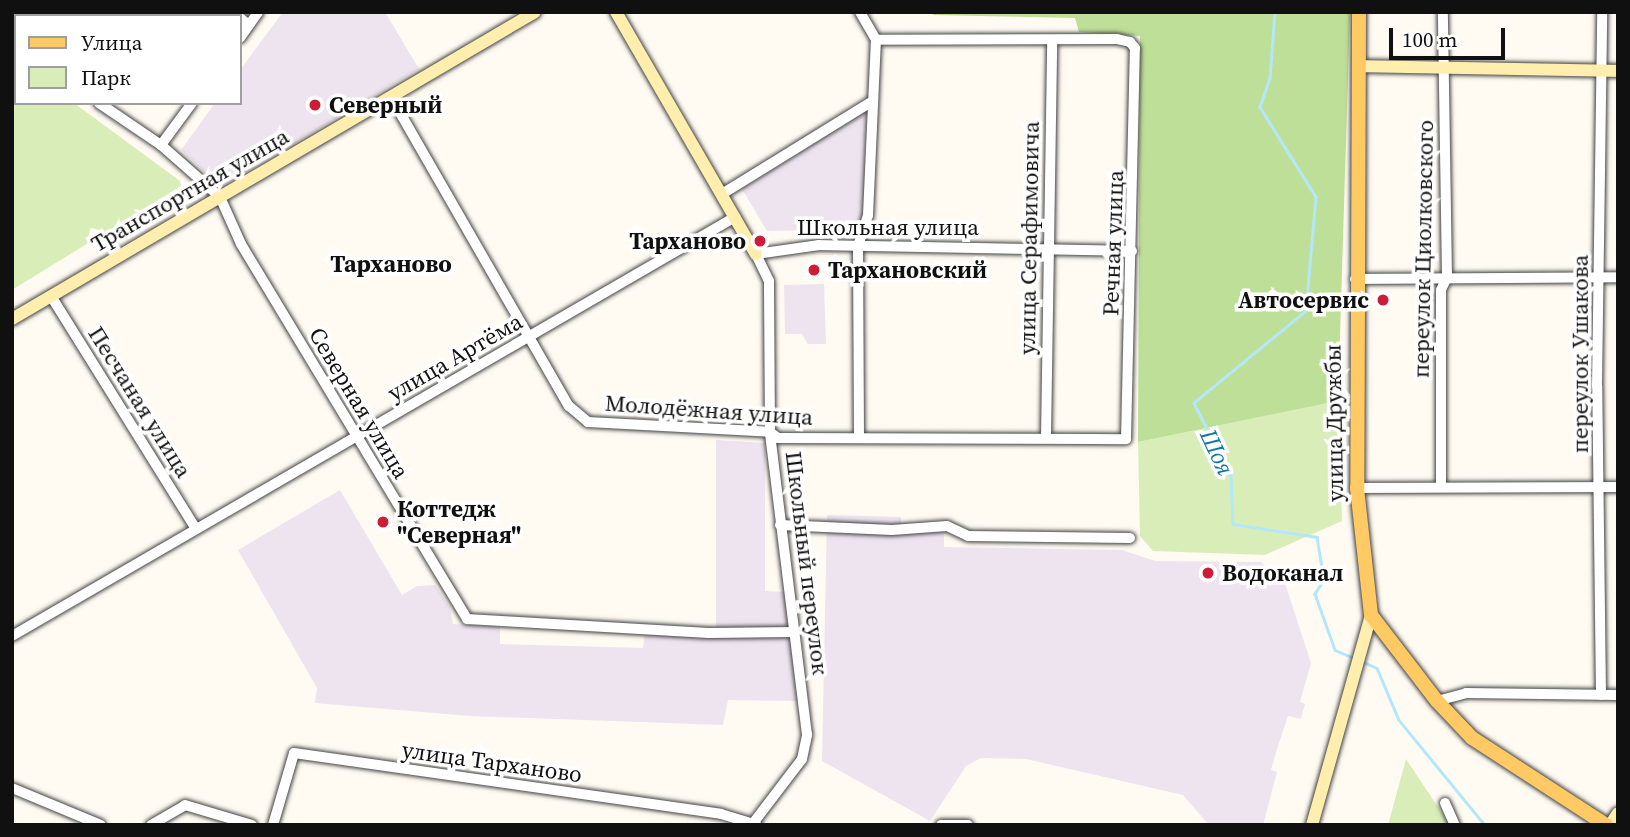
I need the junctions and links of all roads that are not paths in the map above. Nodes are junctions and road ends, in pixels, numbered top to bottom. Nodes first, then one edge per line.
1 (258, 12) edge
2 (535, 12) edge
3 (616, 12) edge
4 (860, 12) edge
5 (1359, 12) edge
6 (1443, 12) edge
7 (1602, 12) edge
8 (242, 20) edge
9 (249, 25) junction
10 (242, 34) edge
11 (876, 40) junction
12 (1052, 40) junction
13 (1359, 66) junction
14 (1443, 70) junction
15 (1601, 71) junction
16 (1618, 71) edge
17 (391, 97) junction
18 (871, 102) junction
19 (102, 105) edge
20 (191, 105) edge
21 (162, 145) junction
22 (722, 194) junction
23 (220, 197) junction
24 (735, 217) junction
25 (858, 246) junction
26 (1048, 250) junction
27 (1132, 251) junction
28 (756, 254) junction
29 (1618, 276) edge
30 (1447, 277) junction
31 (1599, 277) junction
32 (1355, 279) junction
33 (51, 296) junction
34 (12, 319) edge
35 (531, 335) junction
36 (770, 432) junction
37 (357, 436) junction
38 (859, 437) junction
39 (1046, 438) junction
40 (1126, 439) joint
41 (1441, 486) junction
42 (1600, 487) junction
43 (1618, 487) edge
44 (1357, 488) junction
45 (780, 525) junction
46 (196, 529) junction
47 (1130, 538) dead end
48 (1371, 615) junction
49 (14, 631) edge
50 (795, 632) junction
51 (1601, 695) junction
52 (1618, 695) edge
53 (1437, 701) junction
54 (12, 788) edge
55 (1445, 803) dead end
56 (1618, 813) edge
57 (755, 823) edge
58 (101, 825) edge
59 (151, 825) edge
60 (252, 825) edge
61 (273, 825) edge
62 (941, 825) edge
63 (968, 825) edge
64 (1312, 825) edge
65 (1455, 825) edge
66 (1608, 825) edge

1 - 9 street
2 - 17 street, Транспортная улица
3 - 22 street
4 - 11 street
5 - 13 main road, улица Дружбы
6 - 14 street, переулок Циолковского
7 - 15 street, переулок Ушакова
8 - 9 street
9 - 10 street
11 - 12 street
11 - 18 street
12 - 26 street, улица Серафимовича
12 - 27 street, Речная улица
13 - 14 street
13 - 32 main road, улица Дружбы
14 - 15 street
14 - 30 street, переулок Циолковского
15 - 16 street
15 - 31 street, переулок Ушакова
17 - 23 street, Транспортная улица
17 - 35 street, Молодёжная улица
18 - 22 street
18 - 25 street
19 - 21 street, Северная улица
20 - 21 street
21 - 23 street, Северная улица
22 - 24 street
23 - 33 street, Транспортная улица
23 - 37 street, Северная улица
24 - 28 street
24 - 35 street, улица Артёма
25 - 26 street, Школьная улица
25 - 28 street, Школьная улица
25 - 38 street
26 - 27 street, Школьная улица
26 - 39 street, улица Серафимовича
27 - 40 street, Речная улица
28 - 36 street, Школьный переулок
29 - 31 street
30 - 31 street
30 - 32 street
30 - 41 street, переулок Циолковского
31 - 42 street, переулок Ушакова
32 - 44 main road, улица Дружбы
33 - 34 street, Транспортная улица
33 - 46 street, Песчаная улица
35 - 36 street, Молодёжная улица
35 - 37 street, улица Артёма
36 - 38 street, Молодёжная улица
36 - 45 street, Школьный переулок
37 - 46 street, улица Артёма
37 - 50 street, Северная улица
38 - 39 street, Молодёжная улица
39 - 40 street, Молодёжная улица
41 - 42 street
41 - 44 street
42 - 43 street
42 - 51 street, переулок Ушакова
44 - 48 main road, улица Дружбы
45 - 47 street
45 - 50 street, Школьный переулок
46 - 49 street, улица Артёма
48 - 53 main road
48 - 64 street, улица Дружбы
50 - 57 street, Школьный переулок
51 - 52 street
51 - 53 street
53 - 66 main road
54 - 58 street
55 - 65 street
56 - 66 street
57 - 61 street, улица Тарханово
59 - 60 street
62 - 63 street

